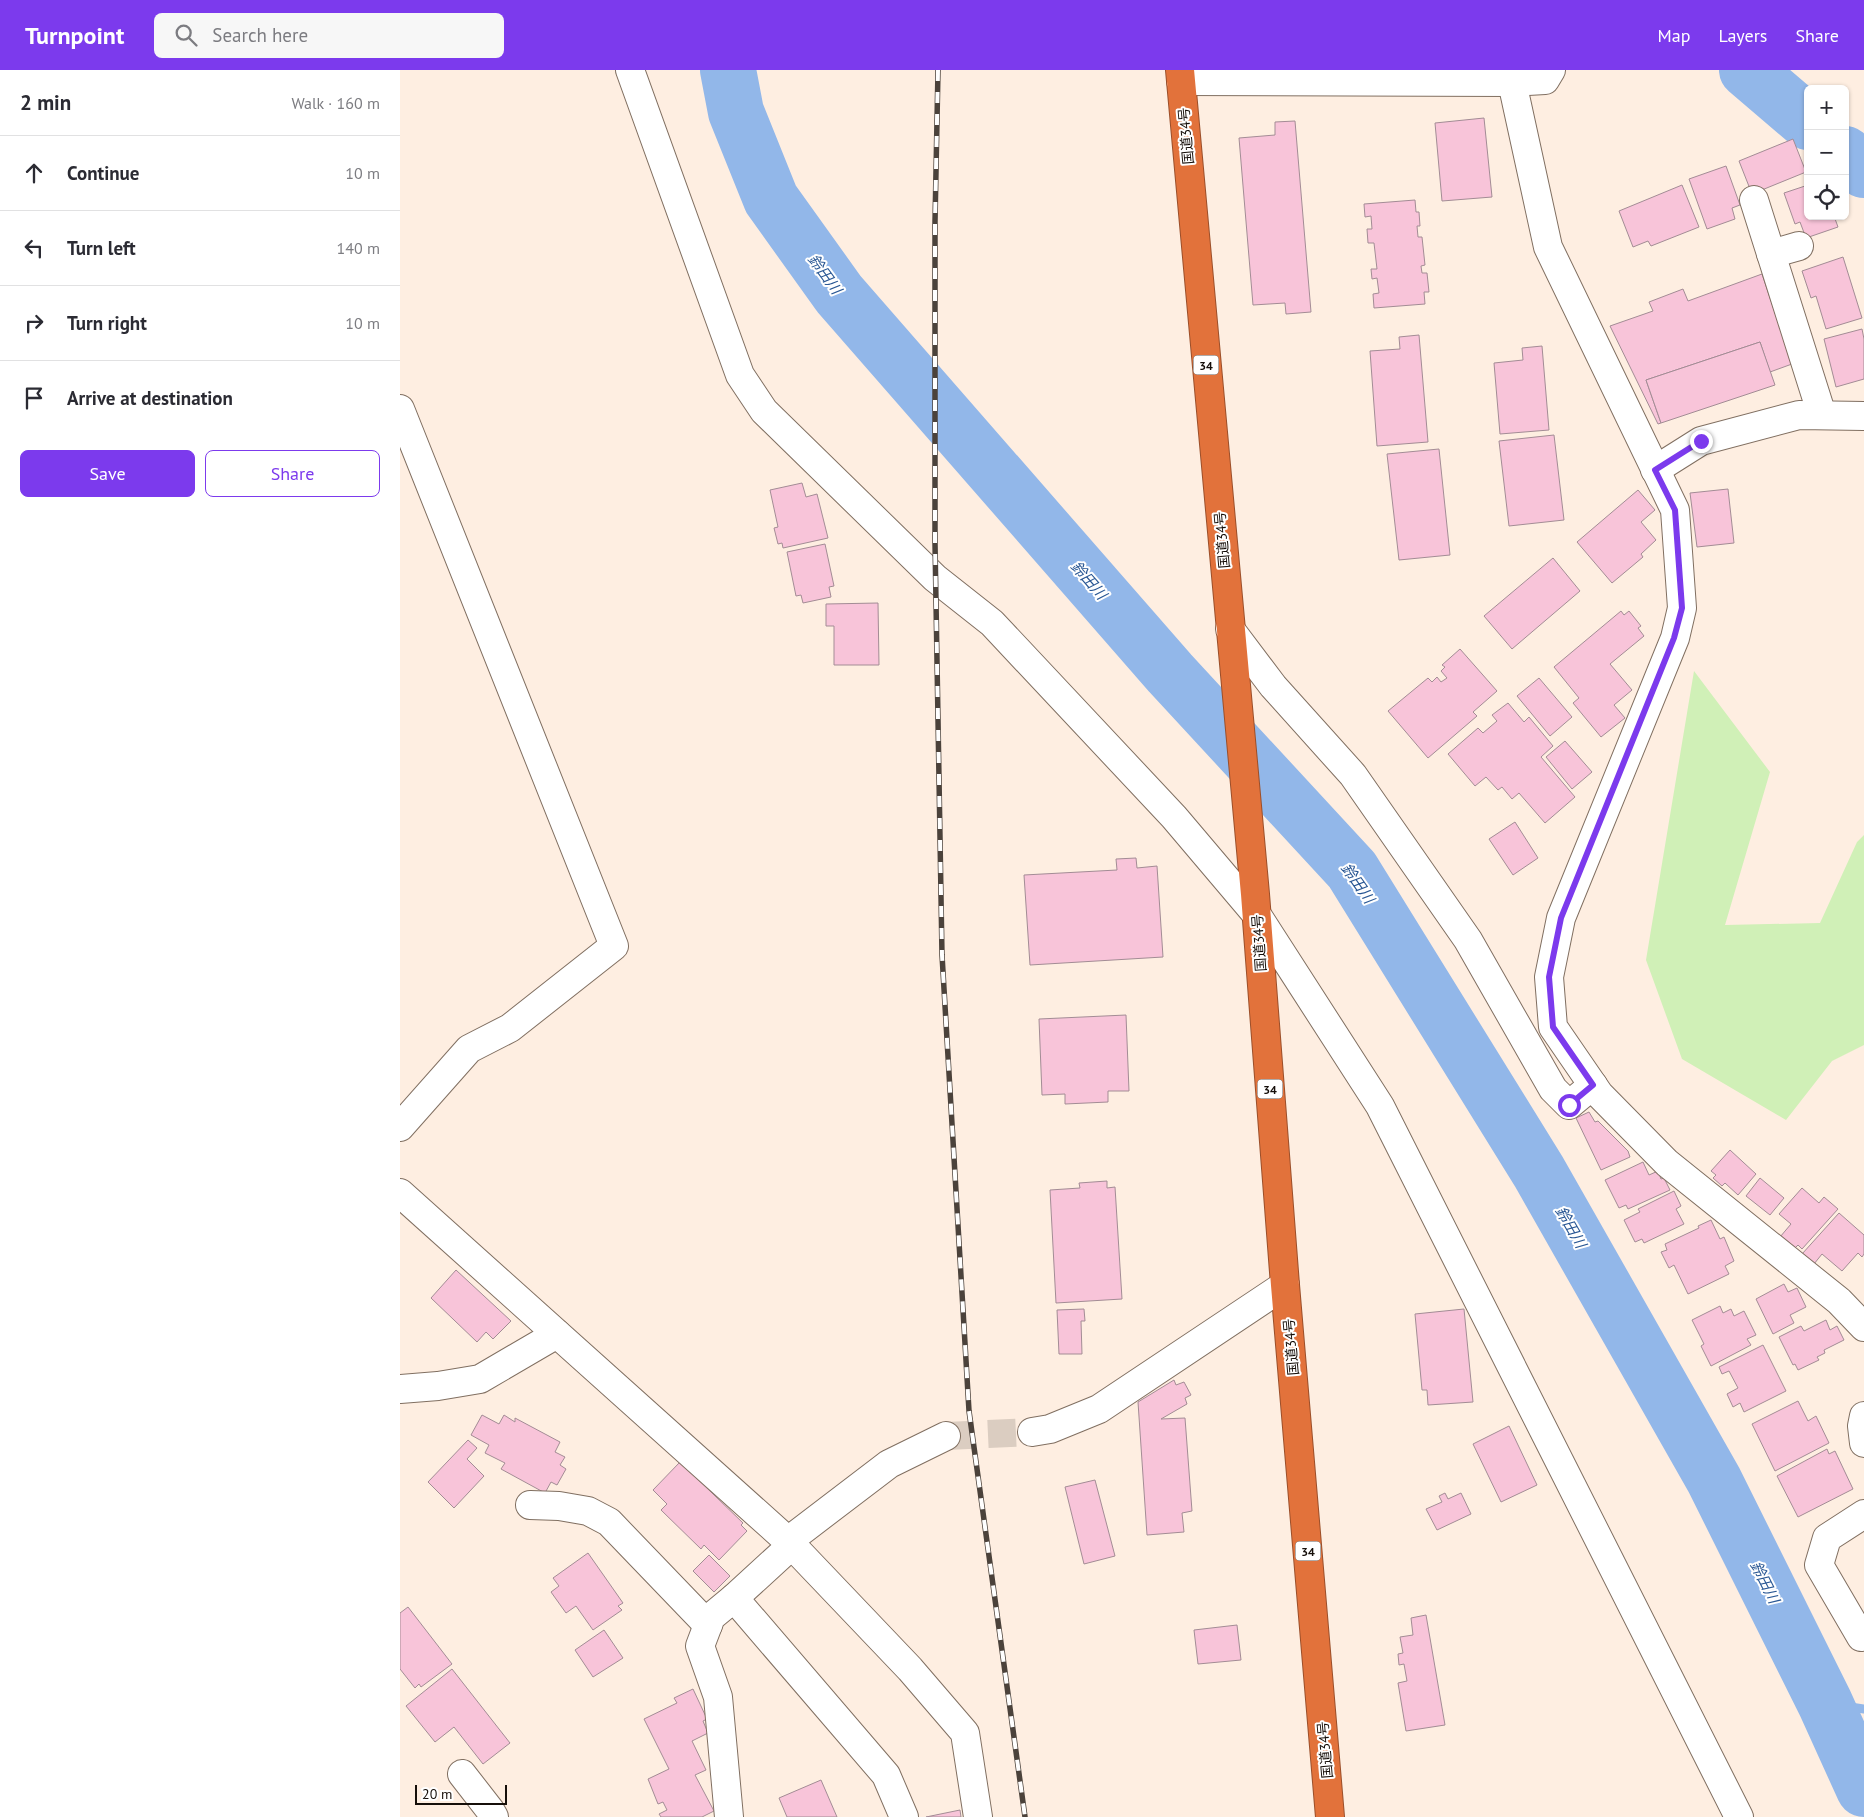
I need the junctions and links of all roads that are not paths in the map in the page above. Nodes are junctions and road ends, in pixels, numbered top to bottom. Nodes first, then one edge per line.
1 (630, 70) edge
2 (1551, 70) edge
3 (1180, 76) edge
4 (1387, 76) edge
5 (1512, 82) junction
6 (1754, 200) dead end
7 (1799, 246) dead end
8 (1771, 254) junction
9 (400, 408) edge
10 (1822, 415) junction
11 (1864, 416) edge
12 (1655, 470) junction
13 (1231, 638) junction
14 (1256, 905) junction
15 (1593, 1085) junction
16 (400, 1127) edge
17 (400, 1193) edge
18 (1285, 1285) junction
19 (1864, 1327) edge
20 (557, 1334) junction
21 (400, 1389) edge
22 (1864, 1416) edge
23 (1032, 1432) tunnel mouth
24 (946, 1436) tunnel mouth
25 (1864, 1443) edge
26 (530, 1505) dead end
27 (1864, 1514) edge
28 (790, 1543) junction
29 (734, 1598) junction
30 (708, 1625) junction
31 (1861, 1637) dead end
32 (462, 1774) dead end
33 (494, 1817) edge
34 (730, 1817) edge
35 (904, 1817) edge
36 (978, 1817) edge
37 (1330, 1817) edge
38 (1739, 1817) edge

1 - 14 street
2 - 5 street
3 - 4 street
3 - 13 highway, 国道34号 / 34
4 - 5 street
5 - 12 street
6 - 8 street
7 - 8 street
8 - 10 street
9 - 16 street
10 - 11 street
10 - 12 street
12 - 15 street
13 - 14 highway, 国道34号 / 34
13 - 15 street
14 - 18 highway, 国道34号 / 34
14 - 38 street
15 - 19 street
17 - 20 street
18 - 23 street
18 - 37 highway, 国道34号 / 34
20 - 21 street
20 - 28 street
22 - 25 street
24 - 28 street
26 - 30 street
27 - 31 street
28 - 29 street
28 - 36 street
29 - 30 street
29 - 35 street
30 - 34 street
32 - 33 street

